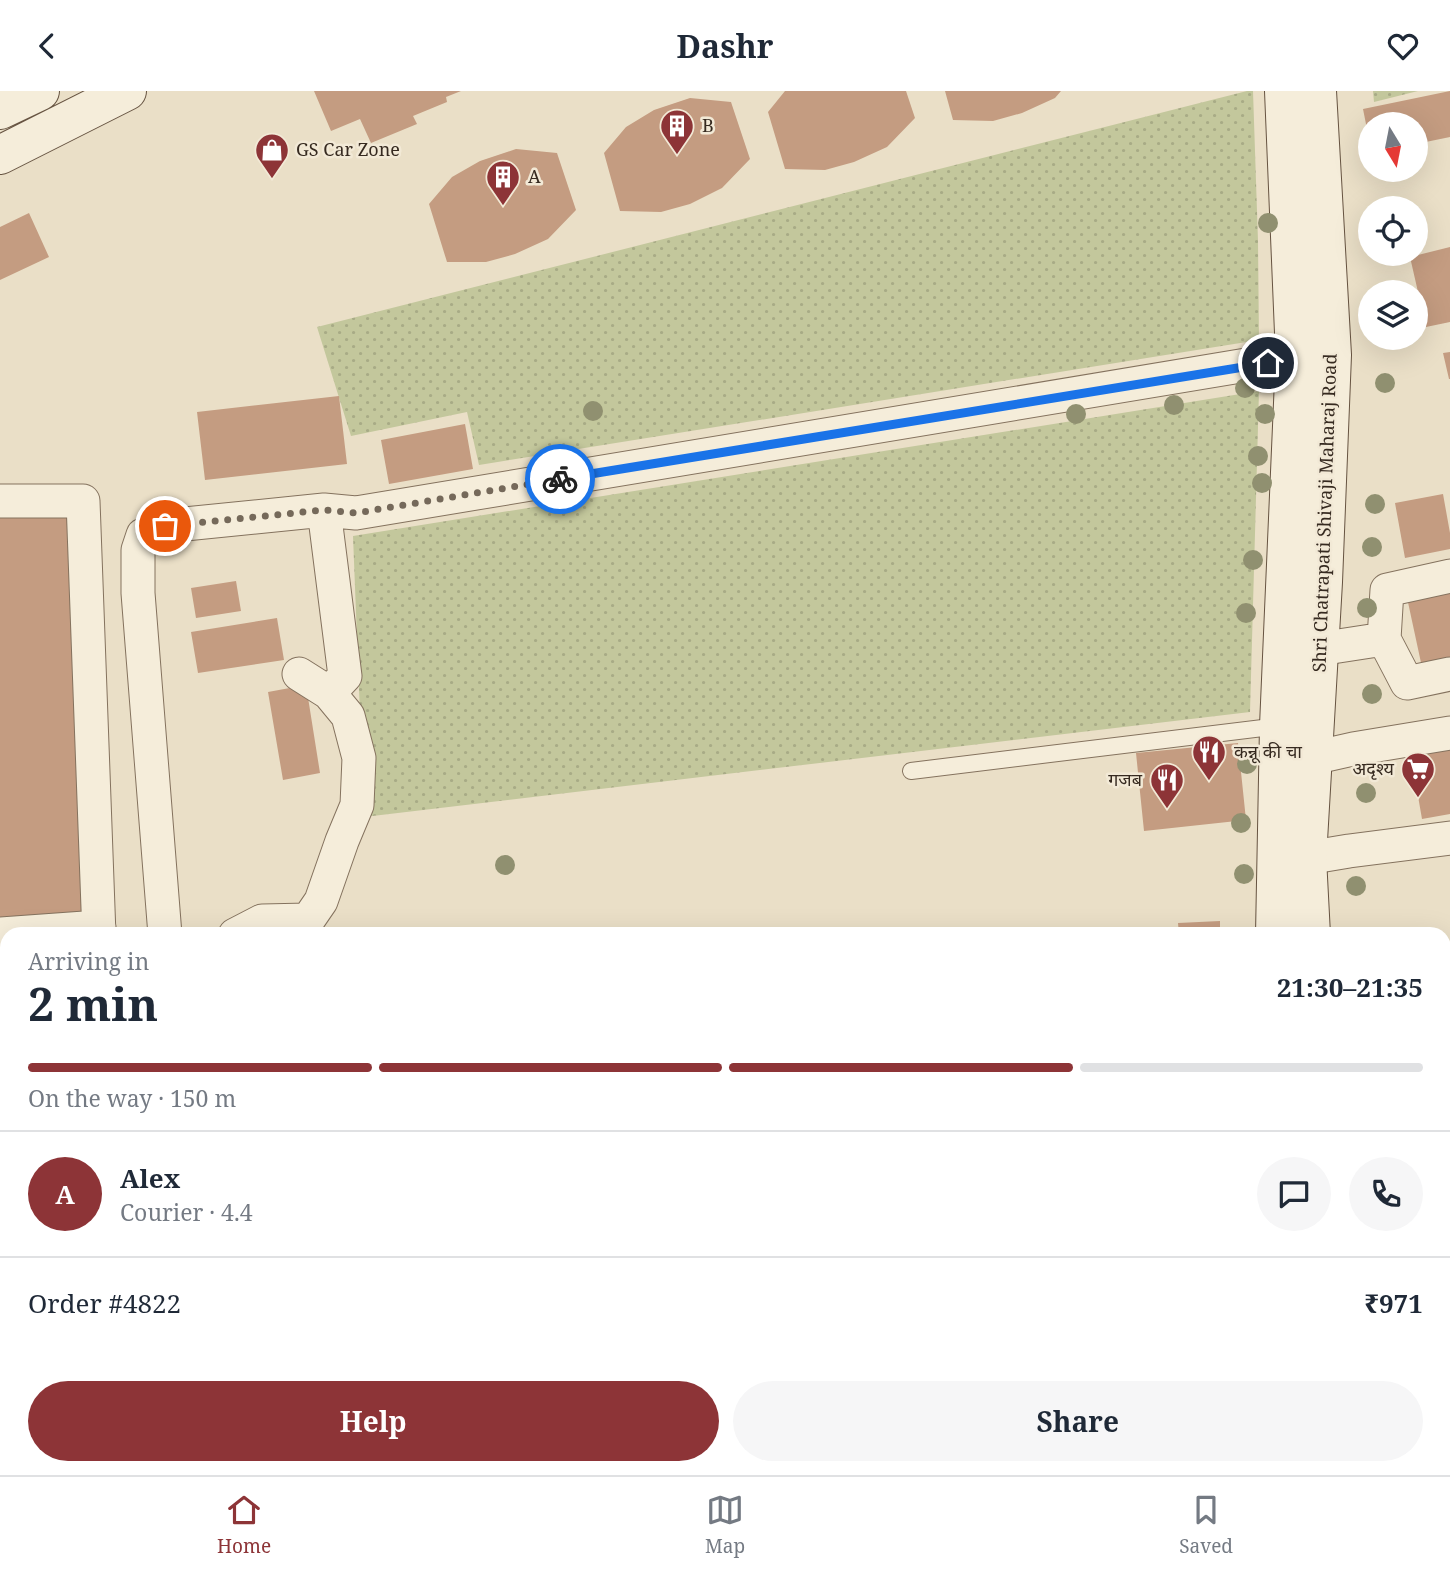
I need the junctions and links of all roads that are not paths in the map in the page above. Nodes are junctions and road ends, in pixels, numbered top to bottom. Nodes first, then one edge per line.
1 (40, 91) edge
2 (127, 91) edge
3 (1284, 91) edge
4 (1317, 91) edge
5 (0, 110) edge
6 (0, 155) edge
7 (1309, 232) junction
8 (1314, 356) junction
9 (0, 501) edge
10 (324, 510) junction
11 (1450, 576) edge
12 (1384, 639) junction
13 (1319, 649) junction
14 (299, 674) dead end
15 (1450, 674) edge
16 (328, 694) junction
17 (1279, 726) junction
18 (1450, 733) edge
19 (1313, 758) junction
20 (911, 772) dead end
21 (1450, 838) edge
22 (1297, 864) junction
23 (99, 927) edge
24 (164, 927) edge
25 (250, 927) edge
26 (310, 927) edge
27 (1277, 927) edge
28 (1309, 927) edge

1 - 5 main road
2 - 6 main road
3 - 7 main road, Shri Chatrapati Shivaji Maharaj Road
4 - 7 main road, Shri Chatrapati Shivaji Maharaj Road
7 - 8 main road, Shri Chatrapati Shivaji Maharaj Road
8 - 10 street
8 - 13 main road, Shri Chatrapati Shivaji Maharaj Road
8 - 17 main road, Shri Chatrapati Shivaji Maharaj Road
9 - 23 street
10 - 16 street
10 - 24 street
11 - 12 street
12 - 13 street
12 - 15 street
13 - 19 main road, Shri Chatrapati Shivaji Maharaj Road
14 - 16 street
16 - 26 street
17 - 20 lane
17 - 22 main road, Shri Chatrapati Shivaji Maharaj Road
18 - 19 street
19 - 22 main road, Shri Chatrapati Shivaji Maharaj Road
21 - 22 street
22 - 27 main road, Shri Chatrapati Shivaji Maharaj Road
22 - 28 main road, Shri Chatrapati Shivaji Maharaj Road
25 - 26 street

